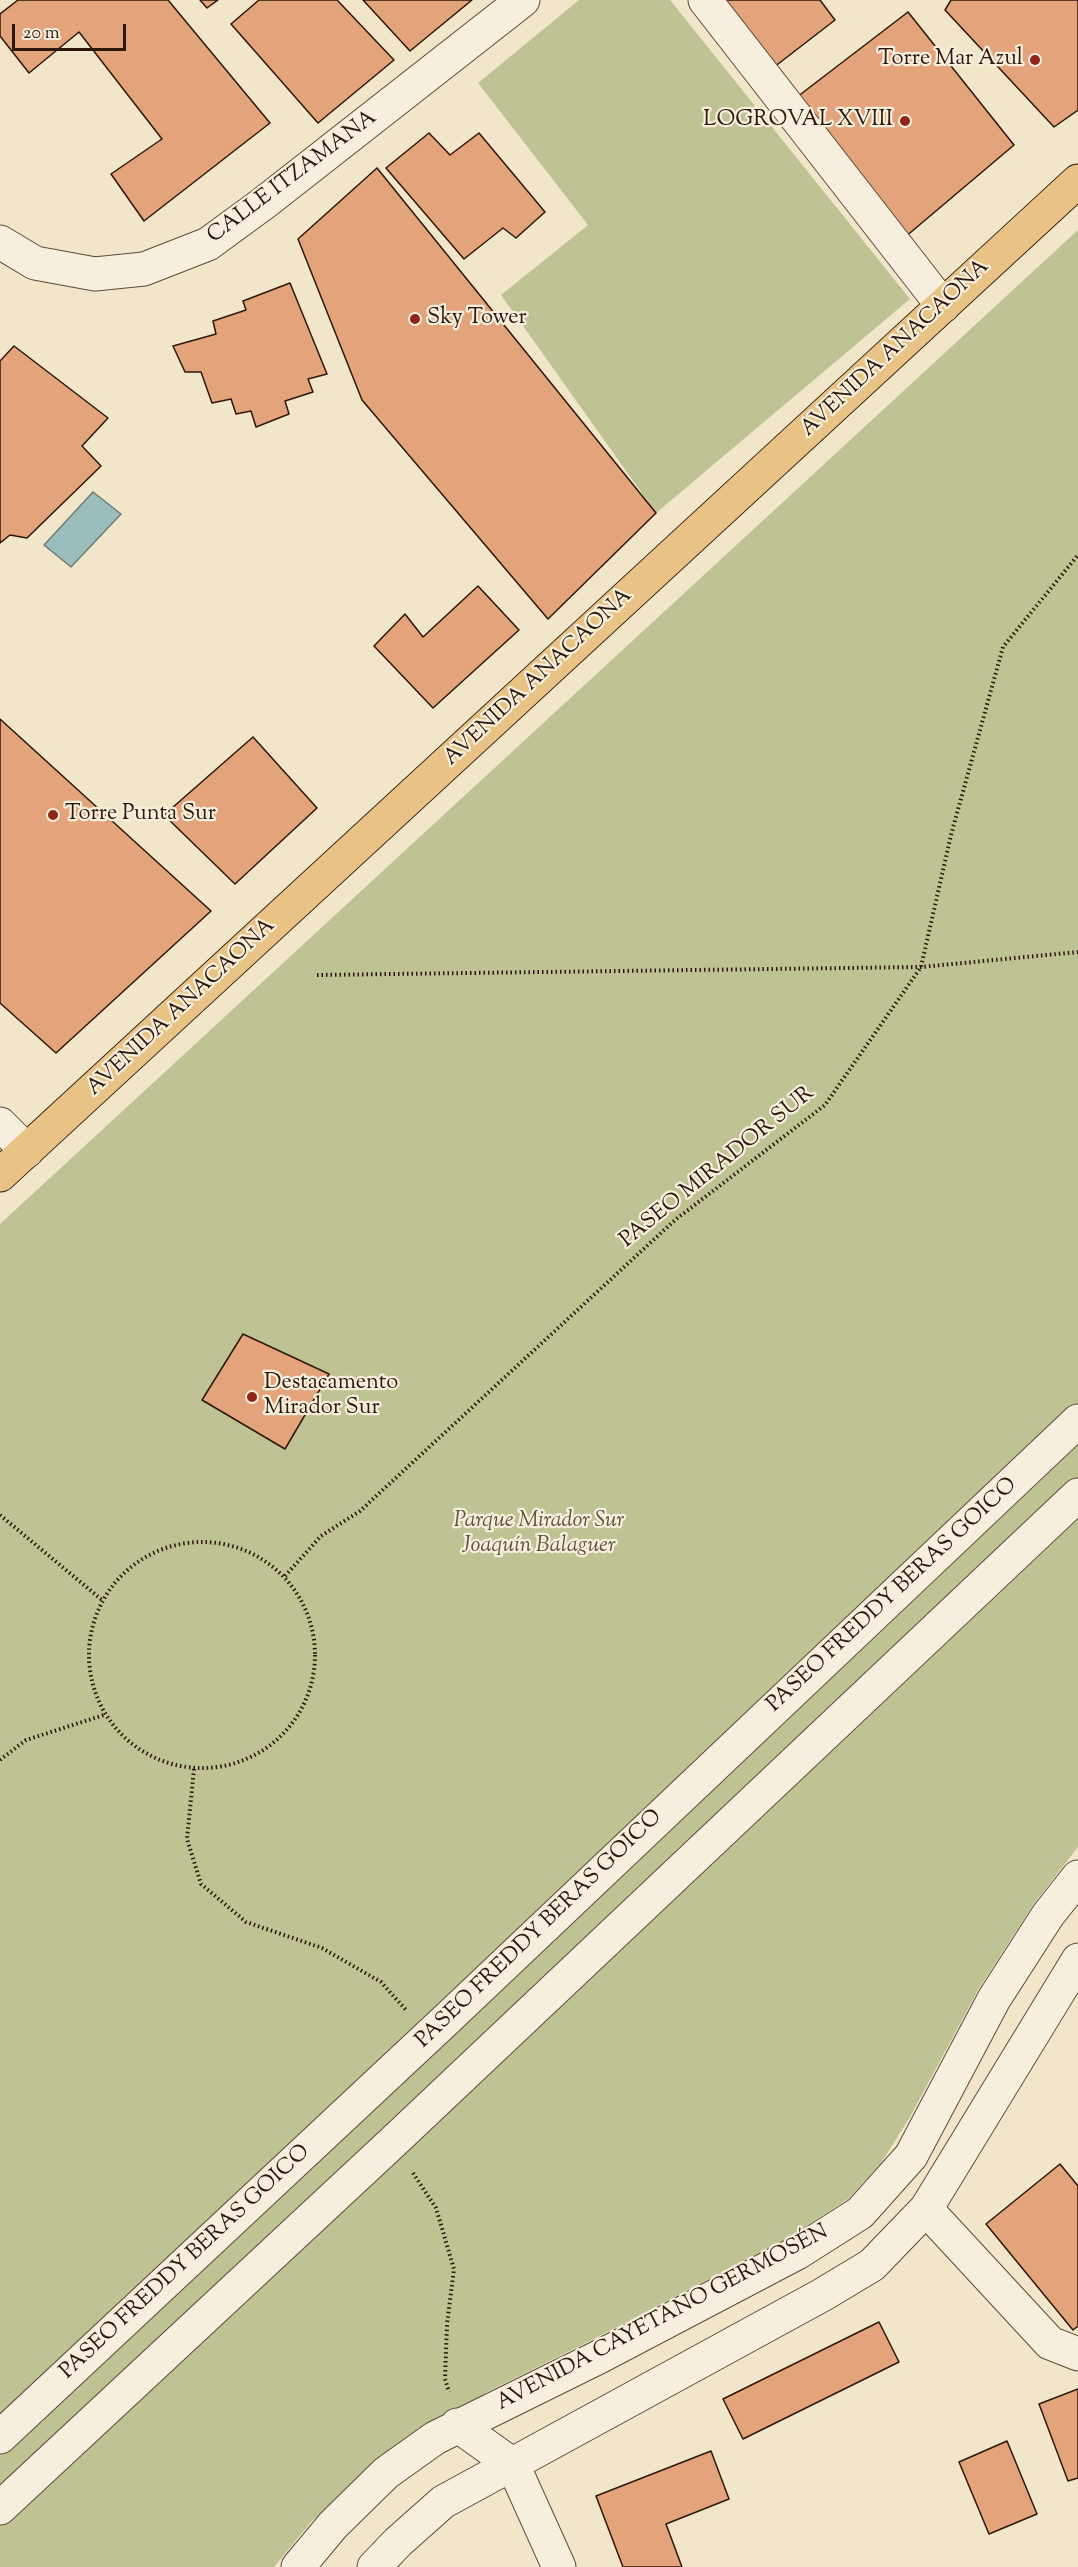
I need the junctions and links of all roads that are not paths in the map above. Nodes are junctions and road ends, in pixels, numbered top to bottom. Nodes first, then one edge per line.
1 (523, 0) edge
2 (705, 0) edge
3 (1078, 181) edge
4 (0, 242) edge
5 (943, 306) junction
6 (0, 1124) edge
7 (27, 1151) junction
8 (0, 1175) edge
9 (1078, 1421) edge
10 (1078, 1495) edge
11 (1078, 1877) edge
12 (1078, 1960) edge
13 (926, 2209) junction
14 (1078, 2354) edge
15 (457, 2425) junction
16 (0, 2437) edge
17 (513, 2465) junction
18 (0, 2508) edge
19 (298, 2567) edge
20 (374, 2567) edge
21 (559, 2567) edge

1 - 4 street, CALLE ITZAMANA
2 - 5 street
3 - 5 main road, AVENIDA ANACAONA
5 - 7 main road, AVENIDA ANACAONA
6 - 7 street
7 - 8 main road, AVENIDA ANACAONA
9 - 16 street, PASEO FREDDY BERAS GOICO
10 - 18 street
11 - 15 street, AVENIDA CAYETANO GERMOSÉN
12 - 13 street
13 - 14 street
13 - 17 street
15 - 17 street
15 - 19 street, AVENIDA CAYETANO GERMOSÉN
17 - 20 street
17 - 21 street

